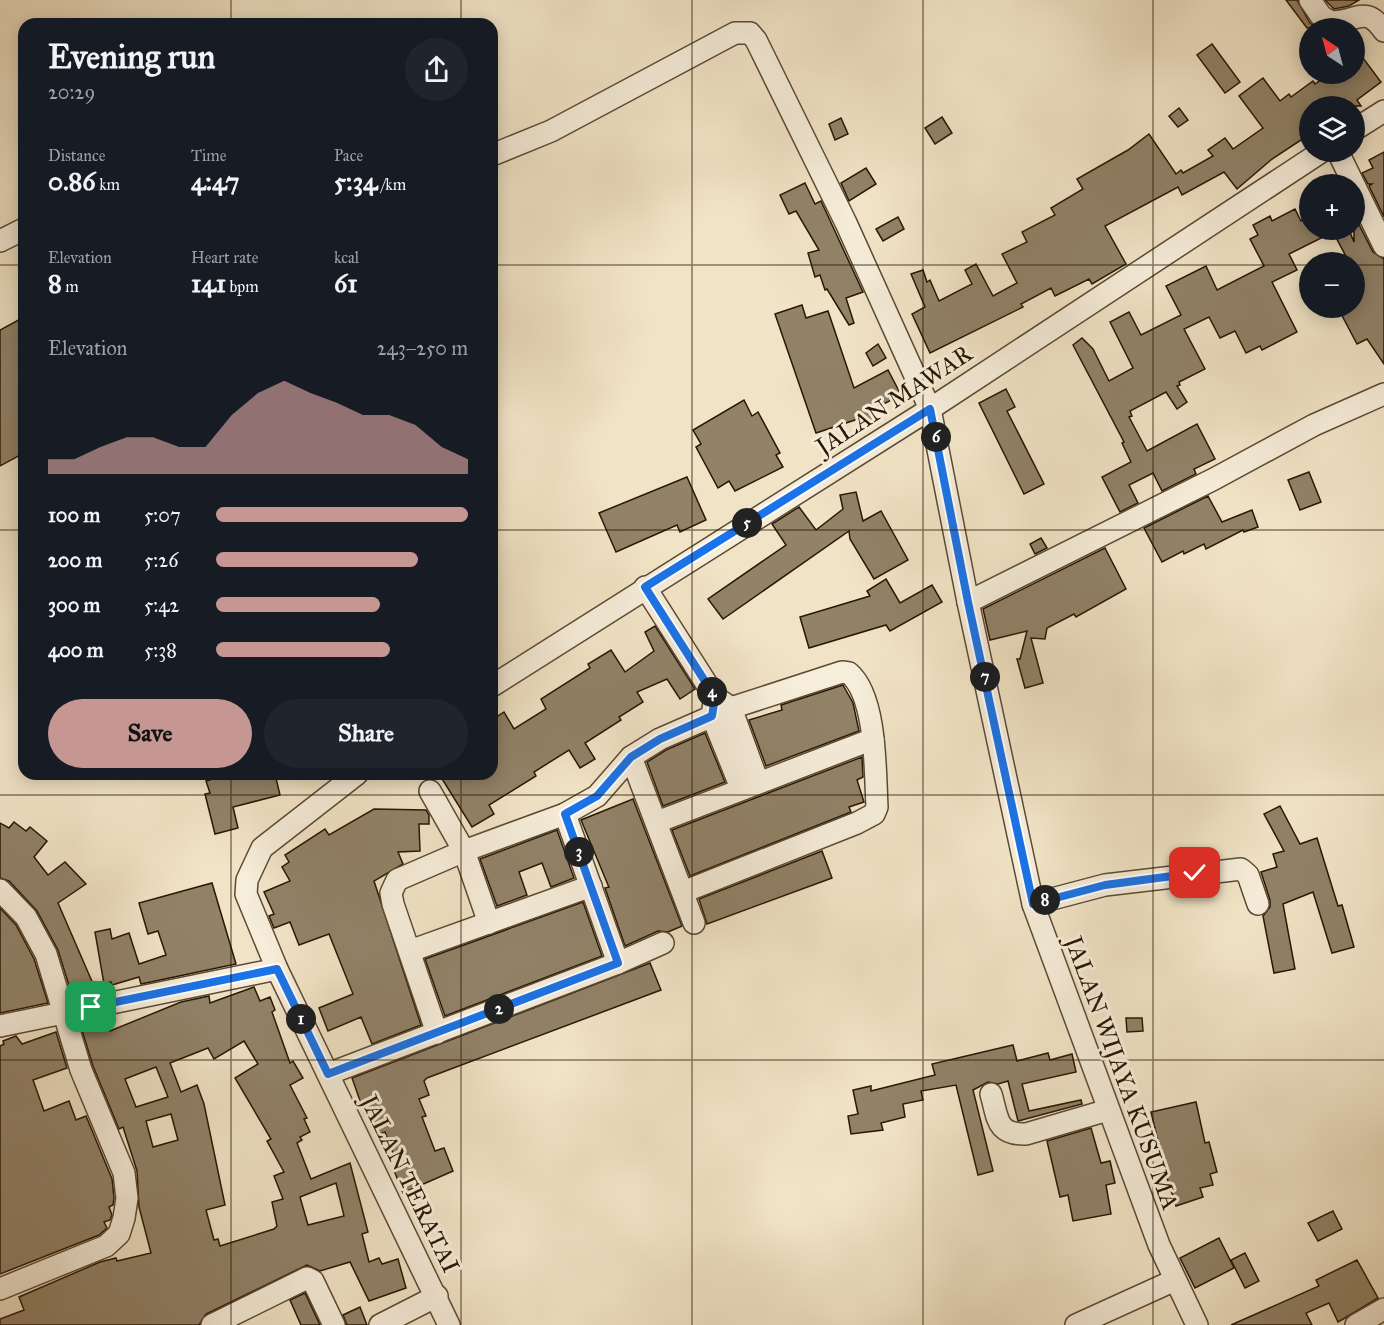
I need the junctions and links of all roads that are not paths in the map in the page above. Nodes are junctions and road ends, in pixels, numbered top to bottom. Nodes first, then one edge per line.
1 (1310, 0) edge
2 (1367, 15) junction
3 (1384, 31) edge
4 (1384, 48) edge
5 (1384, 111) edge
6 (1365, 123) edge
7 (498, 153) edge
8 (1306, 162) edge
9 (1343, 162) edge
10 (18, 232) edge
11 (0, 241) edge
12 (1384, 246) edge
13 (1384, 394) edge
14 (930, 409) junction
15 (645, 587) junction
16 (968, 602) junction
17 (498, 682) edge
18 (719, 707) junction
19 (873, 739) junction
20 (631, 757) junction
21 (349, 780) edge
22 (750, 785) junction
23 (430, 791) dead end
24 (565, 814) junction
25 (657, 822) junction
26 (464, 851) junction
27 (591, 886) junction
28 (0, 890) edge
29 (683, 892) junction
30 (1033, 904) junction
31 (1258, 904) dead end
32 (489, 923) junction
33 (694, 923) dead end
34 (663, 943) dead end
35 (410, 951) junction
36 (618, 963) junction
37 (277, 969) junction
38 (63, 1013) junction
39 (0, 1026) edge
40 (437, 1033) junction
41 (328, 1074) junction
42 (991, 1094) dead end
43 (1108, 1110) junction
44 (1175, 1280) junction
45 (0, 1289) edge
46 (1384, 1309) edge
47 (443, 1310) edge
48 (212, 1325) edge
49 (334, 1325) edge
50 (380, 1325) edge
51 (409, 1325) edge
52 (1076, 1325) edge
53 (1197, 1325) edge
54 (1356, 1325) edge

1 - 2 street
2 - 3 street
2 - 4 street
5 - 6 street
7 - 14 street, JALAN WIJAYA KUSUMA
8 - 14 street, JALAN MAWAR
9 - 12 street
10 - 11 street
13 - 16 street
14 - 15 street, JALAN MAWAR
14 - 16 street, JALAN WIJAYA KUSUMA
15 - 17 street, JALAN MAWAR
15 - 18 street
16 - 30 street, JALAN WIJAYA KUSUMA
18 - 19 street
18 - 20 street
18 - 22 street
19 - 22 street
19 - 29 street
20 - 24 street
20 - 25 street
21 - 37 street
22 - 25 street
23 - 26 street
24 - 26 street
24 - 27 street
25 - 29 street
26 - 32 street
26 - 35 street
27 - 32 street
27 - 36 street
28 - 38 street
29 - 33 street
30 - 31 street
30 - 43 street, JALAN WIJAYA KUSUMA
32 - 35 street
34 - 36 street
35 - 40 street
36 - 40 street
37 - 38 street
37 - 41 street, JALAN TERATAI
38 - 39 street
38 - 45 street
40 - 41 street
41 - 47 street, JALAN TERATAI
42 - 43 street
43 - 44 street, JALAN WIJAYA KUSUMA
44 - 52 street
44 - 53 street, JALAN WIJAYA KUSUMA
46 - 54 street
47 - 50 street
47 - 51 street
48 - 49 street

